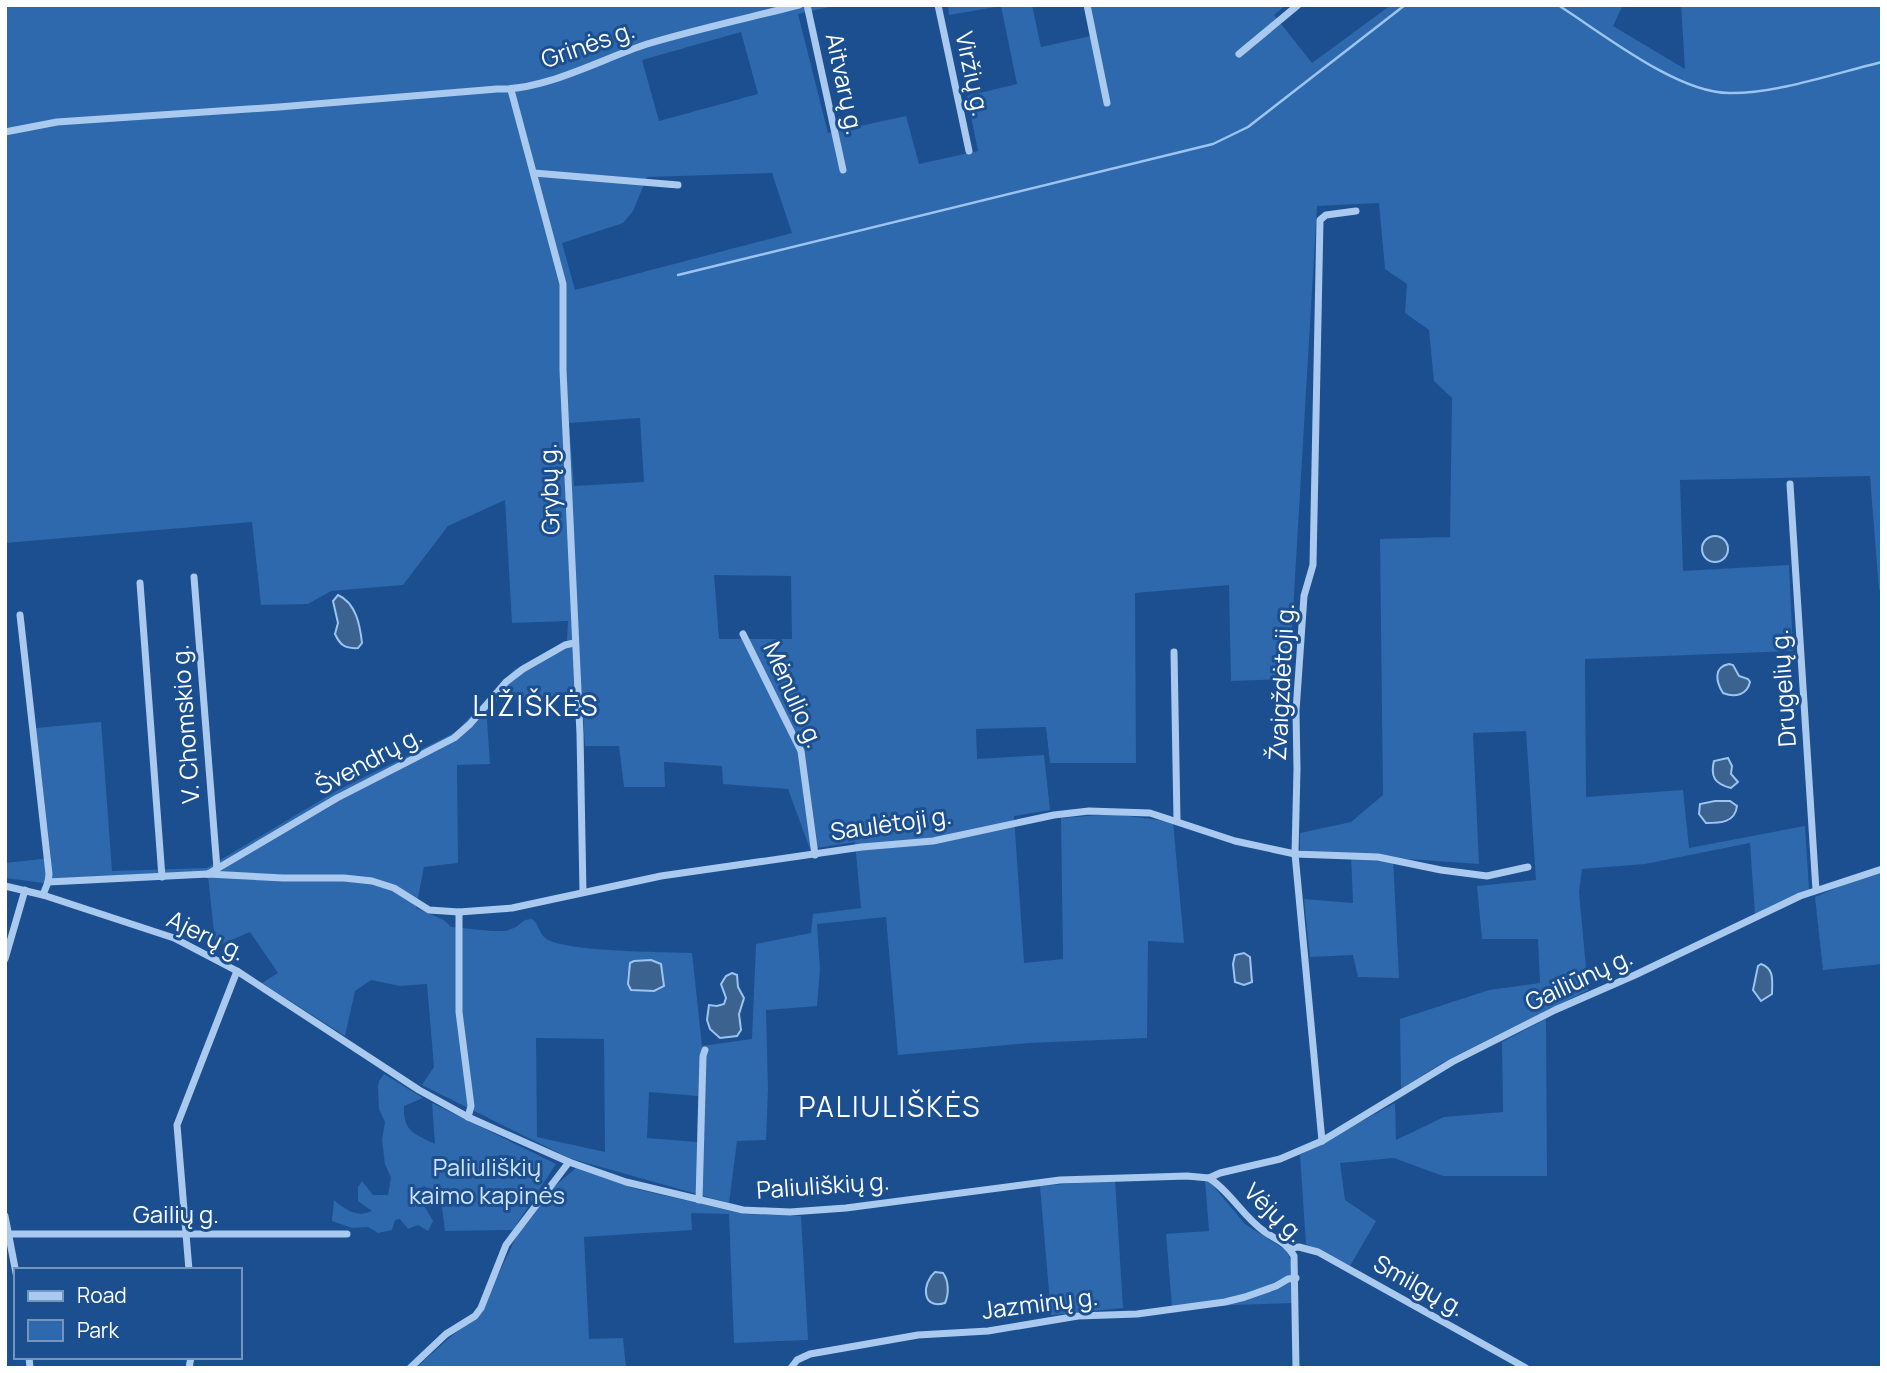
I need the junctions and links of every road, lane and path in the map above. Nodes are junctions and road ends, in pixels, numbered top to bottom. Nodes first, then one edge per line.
1 (799, 5) edge
2 (807, 5) edge
3 (938, 5) edge
4 (1087, 5) edge
5 (1298, 5) edge
6 (1239, 54) dead end
7 (511, 90) junction
8 (1107, 103) dead end
9 (5, 132) edge
10 (969, 151) dead end
11 (843, 170) dead end
12 (534, 173) junction
13 (678, 185) dead end
14 (1356, 211) dead end
15 (1790, 484) dead end
16 (194, 577) dead end
17 (140, 583) dead end
18 (20, 615) dead end
19 (743, 634) dead end
20 (574, 643) junction
21 (1174, 652) dead end
22 (1177, 820) junction
23 (1295, 854) junction
24 (815, 855) junction
25 (1528, 867) dead end
26 (217, 869) junction
27 (1882, 869) edge
28 (208, 874) junction
29 (162, 877) junction
30 (48, 882) junction
31 (5, 886) edge
32 (25, 890) junction
33 (1816, 890) junction
34 (583, 892) junction
35 (43, 895) junction
36 (459, 912) junction
37 (5, 959) edge
38 (237, 971) junction
39 (705, 1050) dead end
40 (370, 1060) joint
41 (468, 1117) junction
42 (1322, 1141) junction
43 (1303, 1149) joint
44 (569, 1162) junction
45 (1209, 1178) junction
46 (699, 1200) junction
47 (5, 1216) edge
48 (7, 1234) edge
49 (187, 1234) junction
50 (347, 1234) dead end
51 (1290, 1248) junction
52 (15, 1268) edge
53 (189, 1268) edge
54 (1296, 1278) junction
55 (410, 1368) edge
56 (791, 1368) edge
57 (1296, 1368) edge
58 (1526, 1368) edge

1 - 7 street, Grinės g.
2 - 11 street, Aitvarų g.
3 - 10 street, Viržių g.
4 - 8 street
5 - 6 street
7 - 9 street, Grinės g.
7 - 12 street, Grybų g.
12 - 13 street
12 - 20 street, Grybų g.
14 - 23 street, Žvaigždėtoji g.
15 - 33 street, Drugelių g.
16 - 26 street, V. Chomskio g.
17 - 29 street
18 - 30 street
19 - 24 street, Mėnulio g.
20 - 26 street, Švendrų g.
20 - 34 street, Grybų g.
21 - 22 street
22 - 23 street, Saulėtoji g.
22 - 24 street, Saulėtoji g.
23 - 25 street, Saulėtoji g.
23 - 42 street, Žvaigždėtoji g.
24 - 34 street, Saulėtoji g.
26 - 28 street, Švendrų g.
27 - 33 street, Gailiūnų g.
28 - 29 street, Švendrų g.
28 - 36 street, Saulėtoji g.
29 - 30 street, Švendrų g.
30 - 35 street
31 - 32 street, Ajerų g.
32 - 35 street, Ajerų g.
32 - 37 street
33 - 42 street, Gailiūnų g.
34 - 36 street, Saulėtoji g.
35 - 38 street, Ajerų g.
36 - 41 street
38 - 40 street, Ajerų g.
38 - 49 street
39 - 46 street
40 - 41 street, Paliuliškių g.
41 - 44 street, Paliuliškių g.
42 - 43 street, Gailiūnų g.
43 - 45 street, Paliuliškių g.
44 - 46 street, Paliuliškių g.
44 - 55 street
45 - 46 street, Paliuliškių g.
45 - 51 street, Vėjų g.
47 - 48 street
48 - 49 street, Gailių g.
48 - 52 street
49 - 50 street, Gailių g.
49 - 53 street
51 - 54 street, Vėjų g.
51 - 58 street, Smilgų g.
54 - 56 street, Jazminų g.
54 - 57 street, Vėjų g.

